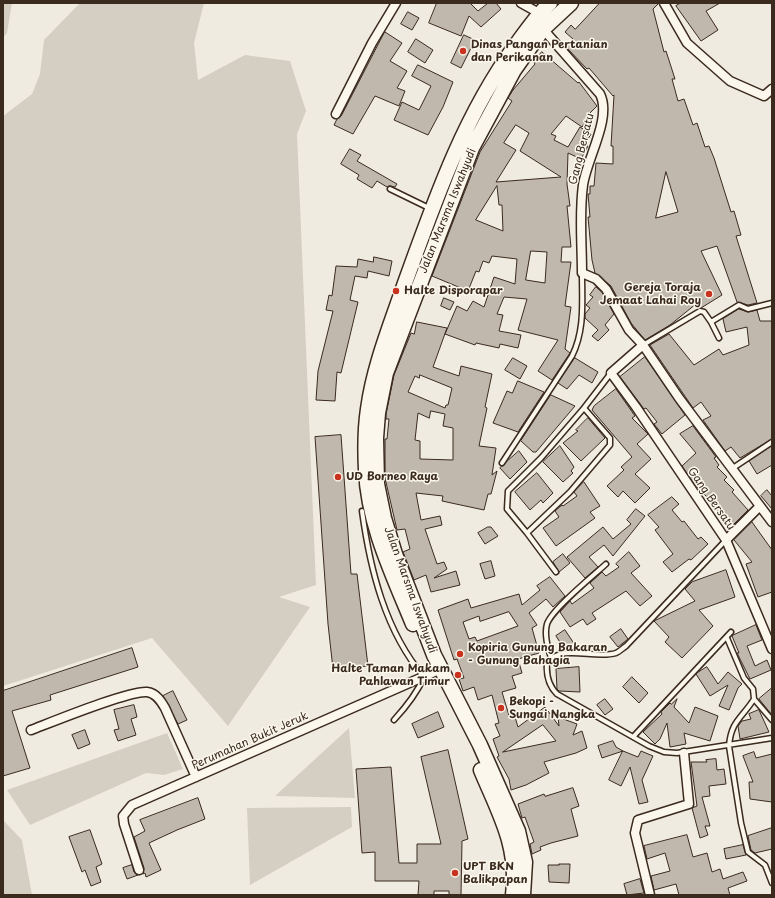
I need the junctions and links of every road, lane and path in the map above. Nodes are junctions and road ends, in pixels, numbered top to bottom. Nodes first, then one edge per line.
1 (396, 3) edge
2 (521, 3) edge
3 (550, 3) edge
4 (571, 3) edge
5 (664, 3) edge
6 (539, 13) junction
7 (543, 29) junction
8 (772, 89) edge
9 (336, 114) dead end
10 (390, 189) dead end
11 (432, 209) junction
12 (582, 273) junction
13 (772, 303) edge
14 (711, 322) junction
15 (719, 338) dead end
16 (643, 345) junction
17 (611, 373) junction
18 (584, 408) junction
19 (772, 442) edge
20 (502, 463) dead end
21 (733, 468) junction
22 (760, 506) junction
23 (362, 511) dead end
24 (772, 521) edge
25 (528, 533) junction
26 (726, 540) junction
27 (606, 564) dead end
28 (556, 572) dead end
29 (731, 632) dead end
30 (727, 638) junction
31 (772, 649) edge
32 (551, 658) junction
33 (433, 673) junction
34 (754, 699) junction
35 (394, 720) dead end
36 (772, 720) edge
37 (31, 730) dead end
38 (633, 737) junction
39 (772, 738) edge
40 (730, 746) junction
41 (684, 752) junction
42 (196, 777) junction
43 (139, 870) dead end
44 (772, 883) edge
45 (513, 895) edge
46 (523, 895) edge
47 (650, 895) edge

1 - 9 street
2 - 6 street
3 - 6 highway, Jalan Marsma Iswahyudi
4 - 7 highway, Jalan Marsma Iswahyudi
5 - 8 street
6 - 11 highway, Jalan Marsma Iswahyudi
7 - 12 street, Gang Bersatu
7 - 33 highway, Jalan Marsma Iswahyudi
10 - 11 lane
11 - 33 highway, Jalan Marsma Iswahyudi
12 - 16 street
12 - 20 lane, Gang Bersatu
13 - 14 lane
14 - 15 lane
14 - 16 lane
16 - 17 street
16 - 21 street
17 - 18 lane
17 - 26 street, Gang Bersatu
18 - 25 lane
18 - 25 lane
19 - 21 lane
21 - 22 street
22 - 24 street
22 - 26 street
23 - 33 lane
25 - 28 lane
26 - 31 street, Gang Bersatu
26 - 32 lane
27 - 32 lane
29 - 30 lane
30 - 34 lane
30 - 38 lane
32 - 38 lane
33 - 35 lane
33 - 42 street, Perumahan Bukit Jeruk
33 - 45 highway, Jalan Marsma Iswahyudi
33 - 46 highway, Jalan Marsma Iswahyudi
34 - 36 lane
34 - 40 lane
37 - 42 street
38 - 41 lane
39 - 40 lane
40 - 41 lane
40 - 44 lane
41 - 47 street
42 - 43 street, Perumahan Bukit Jeruk

